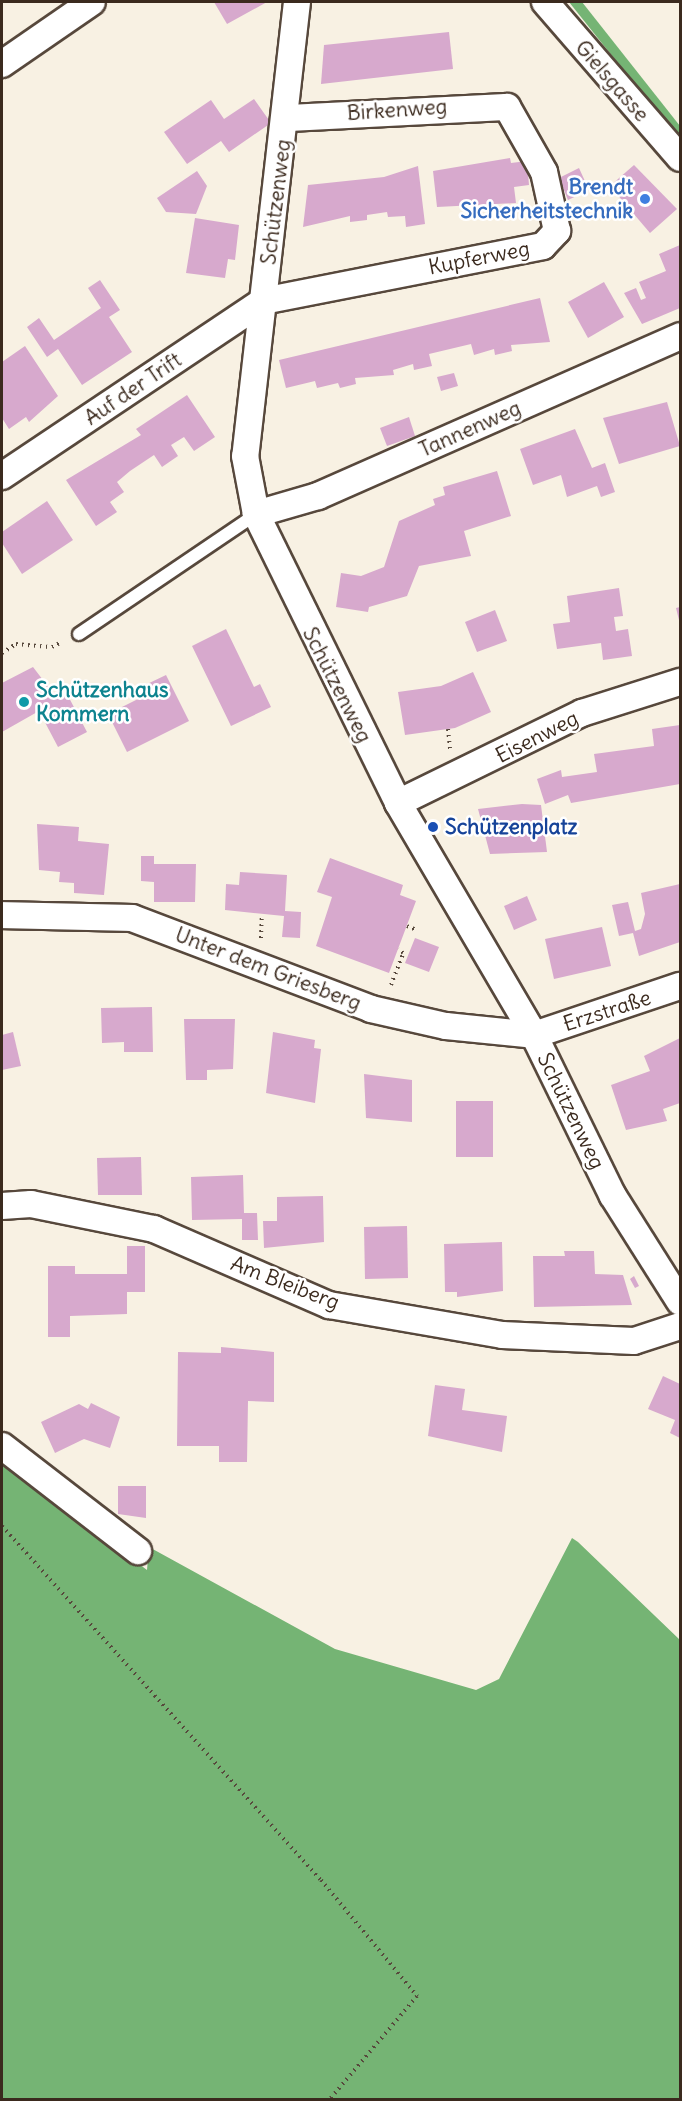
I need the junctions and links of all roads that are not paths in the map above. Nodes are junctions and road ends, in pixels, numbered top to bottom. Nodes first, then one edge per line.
1 (92, 2) edge
2 (297, 2) edge
3 (545, 2) edge
4 (2, 64) edge
5 (507, 107) joint
6 (286, 118) junction
7 (681, 158) edge
8 (263, 301) junction
9 (681, 336) edge
10 (2, 476) edge
11 (256, 514) junction
12 (79, 634) road end
13 (681, 682) edge
14 (398, 803) junction
15 (2, 915) edge
16 (681, 986) edge
17 (534, 1035) junction
18 (2, 1206) edge
19 (681, 1302) edge
20 (681, 1326) edge
21 (2, 1446) edge
22 (138, 1551) dead end

1 - 4 street
2 - 6 street, Schützenweg
3 - 7 street, Gielsgasse
5 - 6 street, Birkenweg
5 - 8 street, Kupferweg
6 - 8 street, Schützenweg
8 - 10 street, Auf der Trift
8 - 11 street, Schützenweg
9 - 11 street, Tannenweg
11 - 12 lane
11 - 14 street, Schützenweg
13 - 14 street, Eisenweg
14 - 17 street, Schützenweg
15 - 17 street, Unter dem Griesberg
16 - 17 street, Erzstraße
17 - 19 street, Schützenweg
18 - 20 street, Am Bleiberg
21 - 22 street

